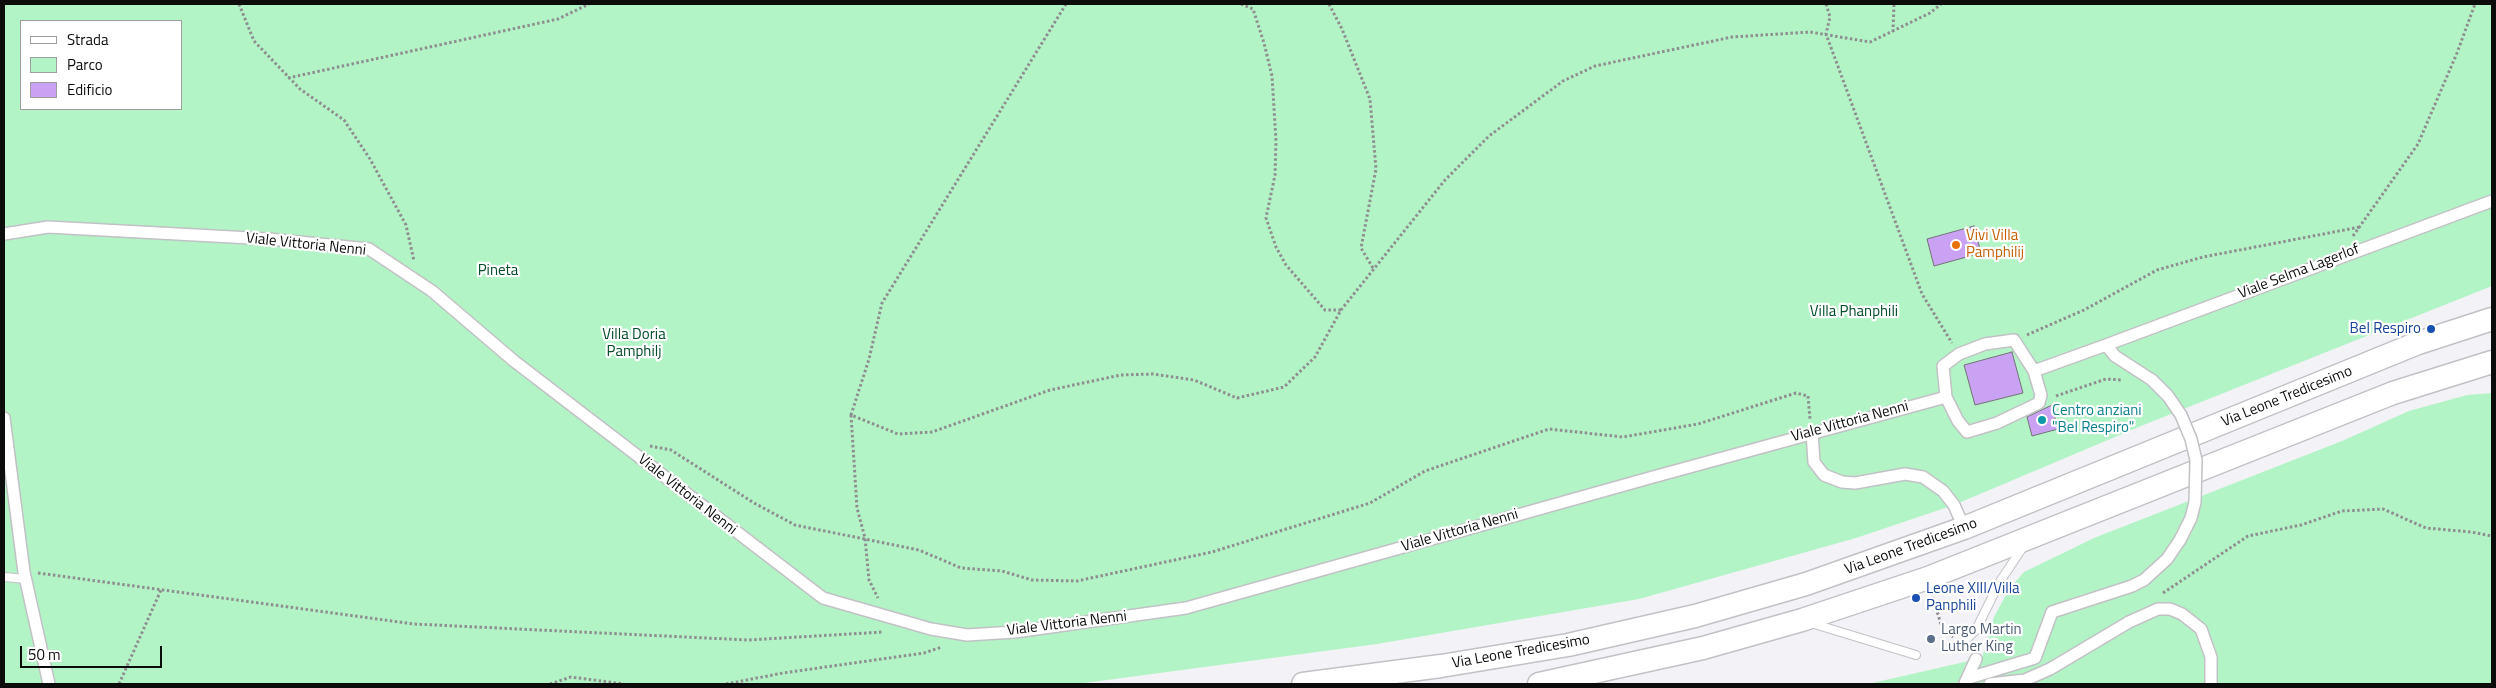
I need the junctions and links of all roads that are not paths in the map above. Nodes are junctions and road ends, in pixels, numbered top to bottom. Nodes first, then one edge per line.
1 (2492, 201) edge
2 (4, 234) edge
3 (2492, 319) edge
4 (2106, 345) junction
5 (2492, 362) edge
6 (2034, 370) junction
7 (1946, 397) junction
8 (4, 418) edge
9 (1812, 433) junction
10 (1964, 528) junction
11 (2030, 537) junction
12 (25, 575) junction
13 (4, 577) edge
14 (1802, 620) junction
15 (1962, 643) road end
16 (1916, 655) dead end
17 (1976, 659) dead end
18 (1966, 681) edge
19 (49, 684) edge
20 (1303, 684) edge
21 (1539, 684) edge
22 (1990, 684) edge
23 (2211, 684) edge

1 - 4 street, Viale Selma Lagerlof
2 - 9 street, Viale Vittoria Nenni
3 - 10 main road, Via Leone Tredicesimo
4 - 6 street
4 - 18 street, bridge
5 - 11 main road
6 - 7 street
6 - 7 street
7 - 9 street, Viale Vittoria Nenni
8 - 12 street
9 - 10 street
10 - 20 main road, Via Leone Tredicesimo
11 - 14 main road
11 - 15 lane
12 - 13 lane
12 - 19 street
14 - 16 lane
14 - 21 main road
17 - 18 street
22 - 23 street

